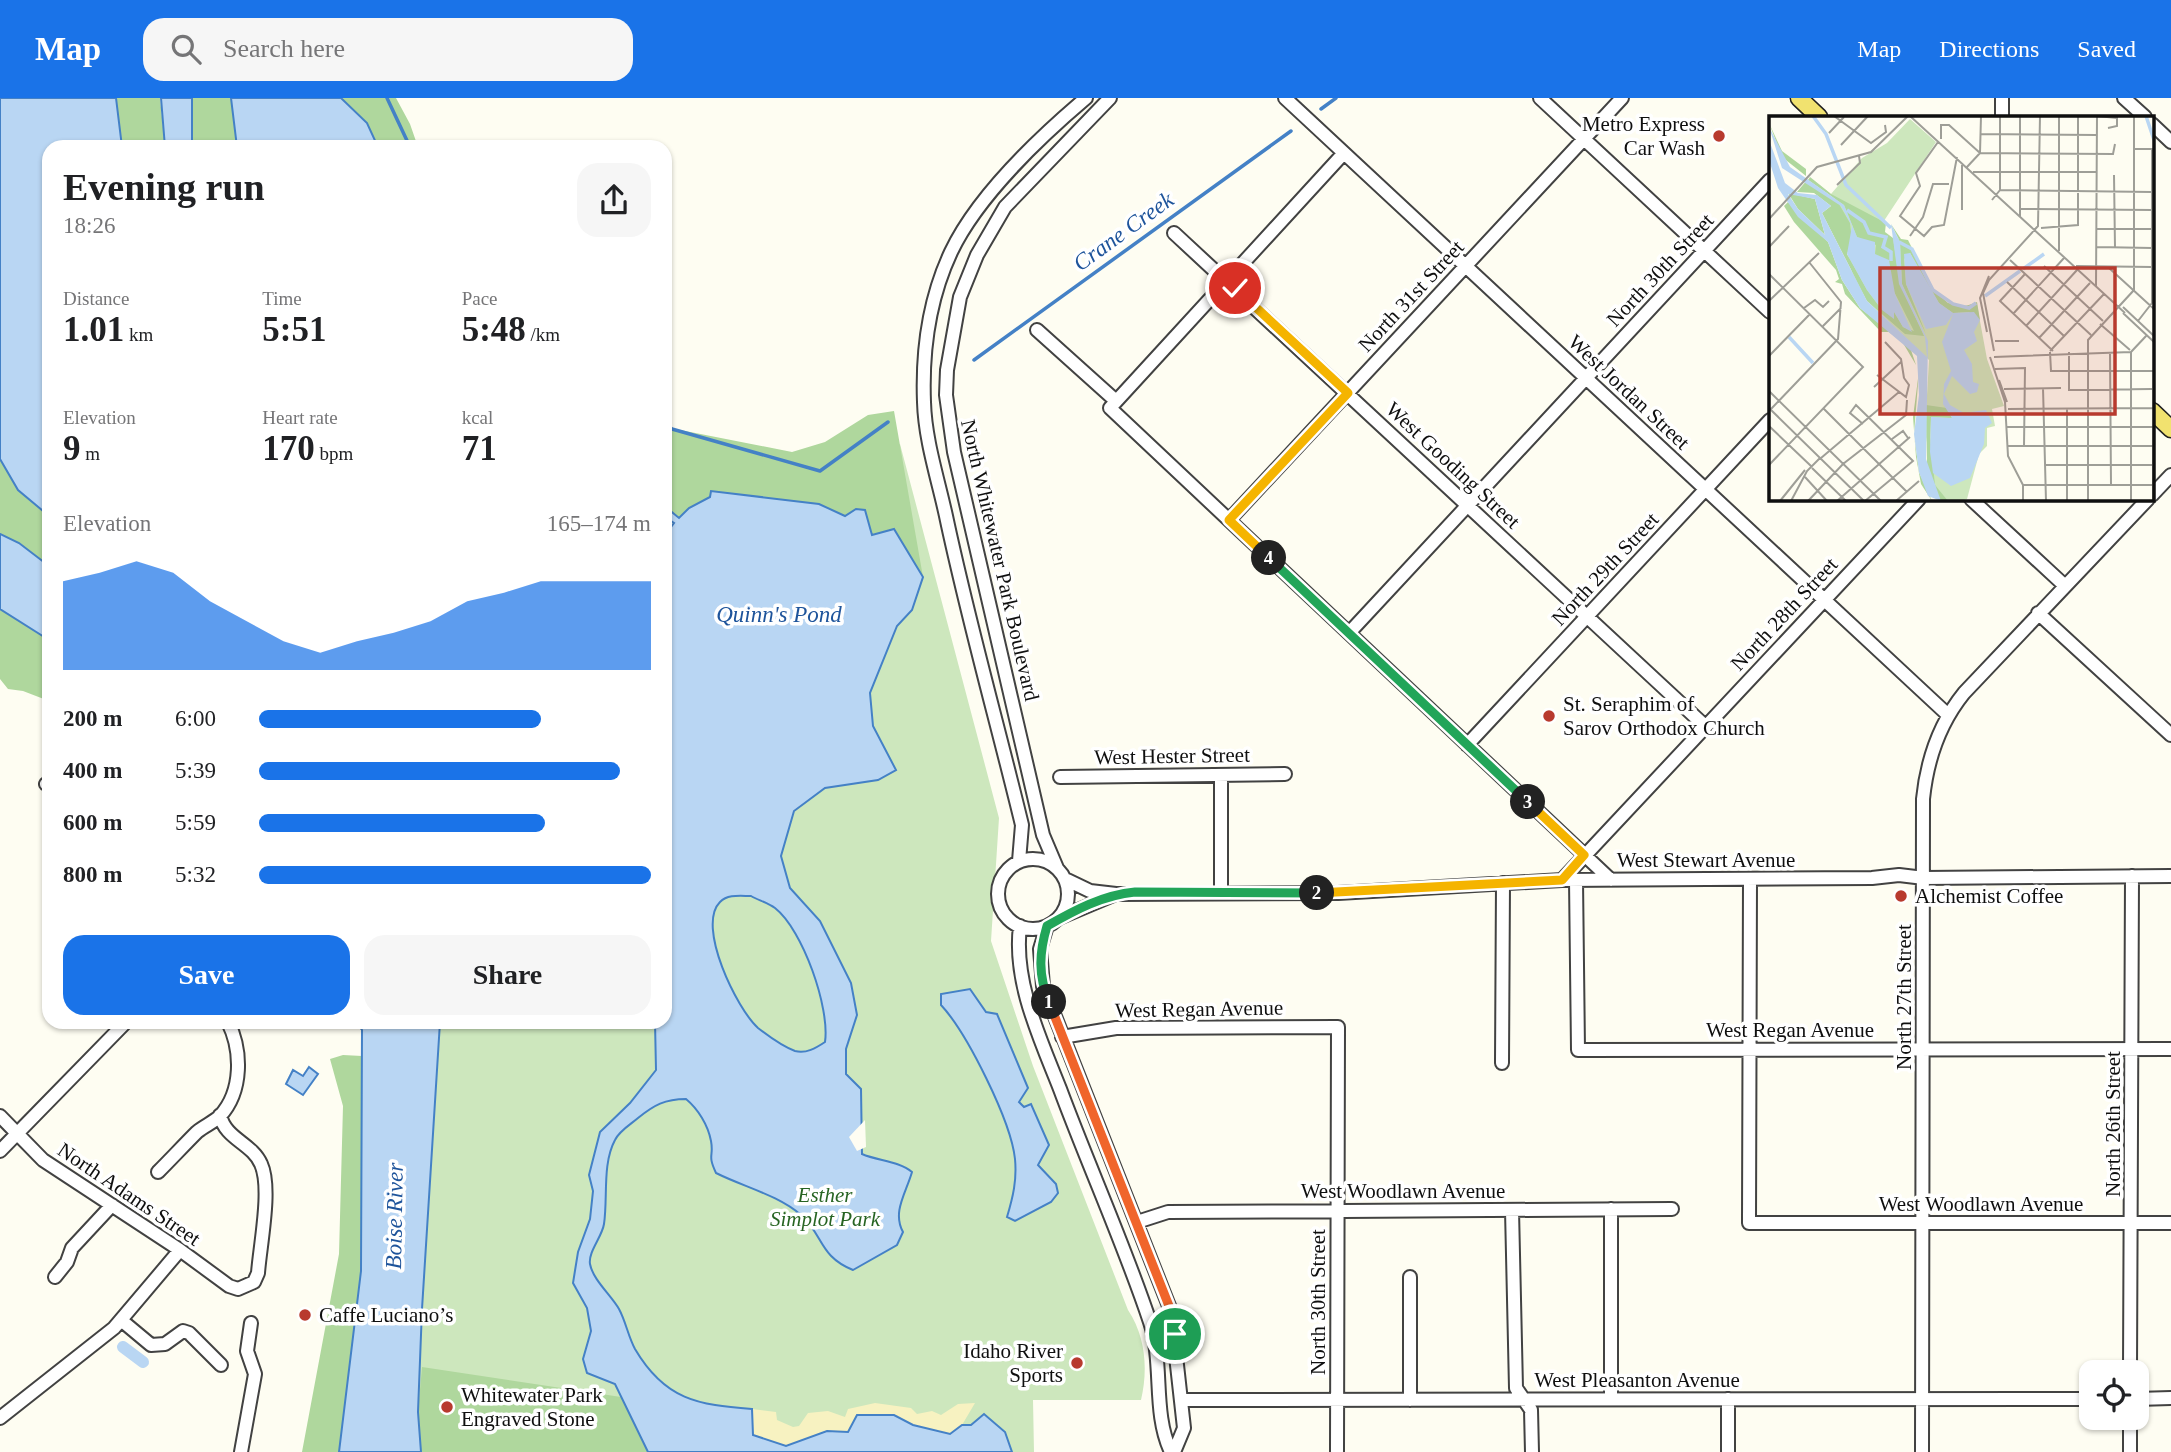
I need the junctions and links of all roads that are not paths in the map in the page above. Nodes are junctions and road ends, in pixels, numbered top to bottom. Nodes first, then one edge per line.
1 (1086, 98) edge
2 (1110, 98) edge
3 (1285, 98) edge
4 (1540, 98) edge
5 (1622, 98) edge
6 (1799, 98) edge
7 (2002, 98) edge
8 (2124, 98) edge
9 (1818, 116) edge
10 (2002, 116) edge
11 (2144, 116) edge
12 (2154, 126) edge
13 (1584, 139) junction
14 (2171, 142) edge
15 (1343, 154) junction
16 (1769, 181) edge
17 (1174, 233) dead end
18 (1704, 251) junction
19 (1465, 267) junction
20 (1228, 281) junction
21 (1769, 311) edge
22 (1037, 330) dead end
23 (1585, 378) junction
24 (1348, 393) junction
25 (1113, 405) junction
26 (2154, 413) edge
27 (1769, 421) edge
28 (2171, 429) edge
29 (2171, 475) edge
30 (1705, 490) junction
31 (2154, 493) edge
32 (1918, 500) edge
33 (1972, 500) edge
34 (2147, 500) edge
35 (1468, 504) junction
36 (1229, 520) junction
37 (2064, 585) junction
38 (1824, 600) junction
39 (2038, 613) junction
40 (1588, 616) junction
41 (1349, 633) junction
42 (1947, 714) junction
43 (1705, 726) junction
44 (2171, 735) edge
45 (1468, 745) junction
46 (1285, 774) dead end
47 (1221, 775) junction
48 (1060, 777) dead end
49 (1584, 855) junction
50 (1019, 862) junction
51 (1061, 874) junction
52 (2132, 876) junction
53 (2171, 876) edge
54 (1924, 878) junction
55 (1750, 879) junction
56 (1562, 880) junction
57 (1576, 880) junction
58 (1611, 880) junction
59 (1503, 883) junction
60 (1221, 892) junction
61 (1116, 894) junction
62 (1053, 922) junction
63 (1020, 926) junction
64 (1338, 1027) joint
65 (119, 1029) edge
66 (232, 1029) edge
67 (1062, 1037) junction
68 (1923, 1049) junction
69 (2132, 1049) junction
70 (2171, 1049) edge
71 (1750, 1050) junction
72 (1502, 1063) dead end
73 (220, 1115) junction
74 (0, 1116) edge
75 (17, 1133) junction
76 (0, 1150) edge
77 (158, 1172) dead end
78 (112, 1205) junction
79 (1611, 1209) junction
80 (1672, 1209) dead end
81 (1512, 1210) junction
82 (1337, 1211) junction
83 (1137, 1223) junction
84 (2132, 1223) junction
85 (2171, 1223) edge
86 (1923, 1224) junction
87 (180, 1250) junction
88 (1410, 1277) dead end
89 (55, 1278) dead end
90 (121, 1320) junction
91 (251, 1323) dead end
92 (2130, 1360) edge
93 (221, 1366) dead end
94 (1922, 1398) junction
95 (2171, 1398) edge
96 (1525, 1399) junction
97 (1611, 1399) junction
98 (1728, 1399) junction
99 (2079, 1399) edge
100 (2149, 1399) edge
101 (1183, 1400) junction
102 (1337, 1400) junction
103 (1410, 1400) junction
104 (0, 1418) edge
105 (2130, 1430) edge
106 (241, 1452) edge
107 (1172, 1452) edge
108 (1337, 1452) edge
109 (1532, 1452) edge
110 (1728, 1452) edge
111 (1922, 1452) edge
112 (2130, 1452) edge

1 - 50 street, North Whitewater Park Boulevard
2 - 51 street, North Whitewater Park Boulevard
3 - 15 street, West Jordan Street
4 - 13 street
5 - 13 street, North 31st Street
6 - 9 main road
7 - 10 street
8 - 11 street
12 - 14 street
13 - 18 street
13 - 19 street, North 31st Street
15 - 19 street, West Jordan Street
15 - 20 street
16 - 18 street, North 30th Street
17 - 20 street, West Gooding Street
18 - 21 street
18 - 23 street, North 30th Street
19 - 23 street, West Jordan Street
19 - 24 street, North 31st Street
20 - 24 street, West Gooding Street
20 - 25 street
22 - 25 street
23 - 30 street, West Jordan Street
23 - 35 street, North 30th Street
24 - 35 street, West Gooding Street
24 - 36 street, North 31st Street
25 - 36 street
26 - 28 main road
27 - 30 street, North 29th Street
29 - 31 street
30 - 38 street, West Jordan Street
30 - 40 street, North 29th Street
32 - 38 street, North 28th Street
33 - 37 street
34 - 37 street, North 27th Street
35 - 40 street, West Gooding Street
35 - 41 street, North 30th Street
36 - 41 street
37 - 39 street, North 27th Street
38 - 42 street, West Jordan Street
38 - 43 street, North 28th Street
39 - 42 street, North 27th Street
39 - 44 street
40 - 43 street, West Gooding Street
40 - 45 street, North 29th Street
41 - 45 street
42 - 54 street, North 27th Street
43 - 49 street, North 28th Street
45 - 49 street
46 - 47 street, West Hester Street
47 - 48 street, West Hester Street
47 - 60 street
49 - 56 street, North 28th Street
49 - 58 street
50 - 51 street
50 - 63 street
51 - 61 street, West Stewart Avenue
51 - 62 street
52 - 53 street, West Stewart Avenue
52 - 54 street, West Stewart Avenue
52 - 69 street, North 26th Street
54 - 55 street, West Stewart Avenue
54 - 68 street, North 27th Street
55 - 58 street, West Stewart Avenue
55 - 71 street
56 - 57 street, West Stewart Avenue
56 - 59 street, West Stewart Avenue
57 - 58 street, West Stewart Avenue
57 - 71 street, West Regan Avenue
59 - 60 street, West Stewart Avenue
59 - 72 street
60 - 61 street, West Stewart Avenue
61 - 62 street, West Stewart Avenue
62 - 63 street
62 - 67 street
63 - 107 street
64 - 67 street, West Regan Avenue
64 - 82 street, North 30th Street
65 - 75 street
66 - 73 street
67 - 83 street
68 - 69 street, West Regan Avenue
68 - 71 street, West Regan Avenue
68 - 86 street, North 27th Street
69 - 70 street, West Regan Avenue
69 - 84 street, North 26th Street
71 - 86 street, West Woodlawn Avenue
73 - 77 street
73 - 87 street, North Adams Street
74 - 75 street, North Adams Street
75 - 76 street
75 - 78 street, North Adams Street
78 - 87 street, North Adams Street
78 - 89 street
79 - 80 street, West Woodlawn Avenue
79 - 81 street, West Woodlawn Avenue
79 - 97 street
81 - 82 street, West Woodlawn Avenue
81 - 96 street
82 - 83 street, West Woodlawn Avenue
82 - 102 street, North 30th Street
83 - 101 street
84 - 85 street, West Woodlawn Avenue
84 - 86 street, West Woodlawn Avenue
84 - 92 street, North 26th Street
86 - 94 street, North 27th Street
87 - 90 street
88 - 103 street
90 - 93 street
90 - 104 street
91 - 106 street
94 - 98 street, West Pleasanton Avenue
94 - 99 street, West Pleasanton Avenue
94 - 111 street, North 27th Street
95 - 100 street
96 - 97 street, West Pleasanton Avenue
96 - 103 street, West Pleasanton Avenue
96 - 109 street
97 - 98 street, West Pleasanton Avenue
98 - 110 street
101 - 102 street, West Pleasanton Avenue
101 - 107 street
102 - 103 street, West Pleasanton Avenue
102 - 108 street, North 30th Street
105 - 112 street

